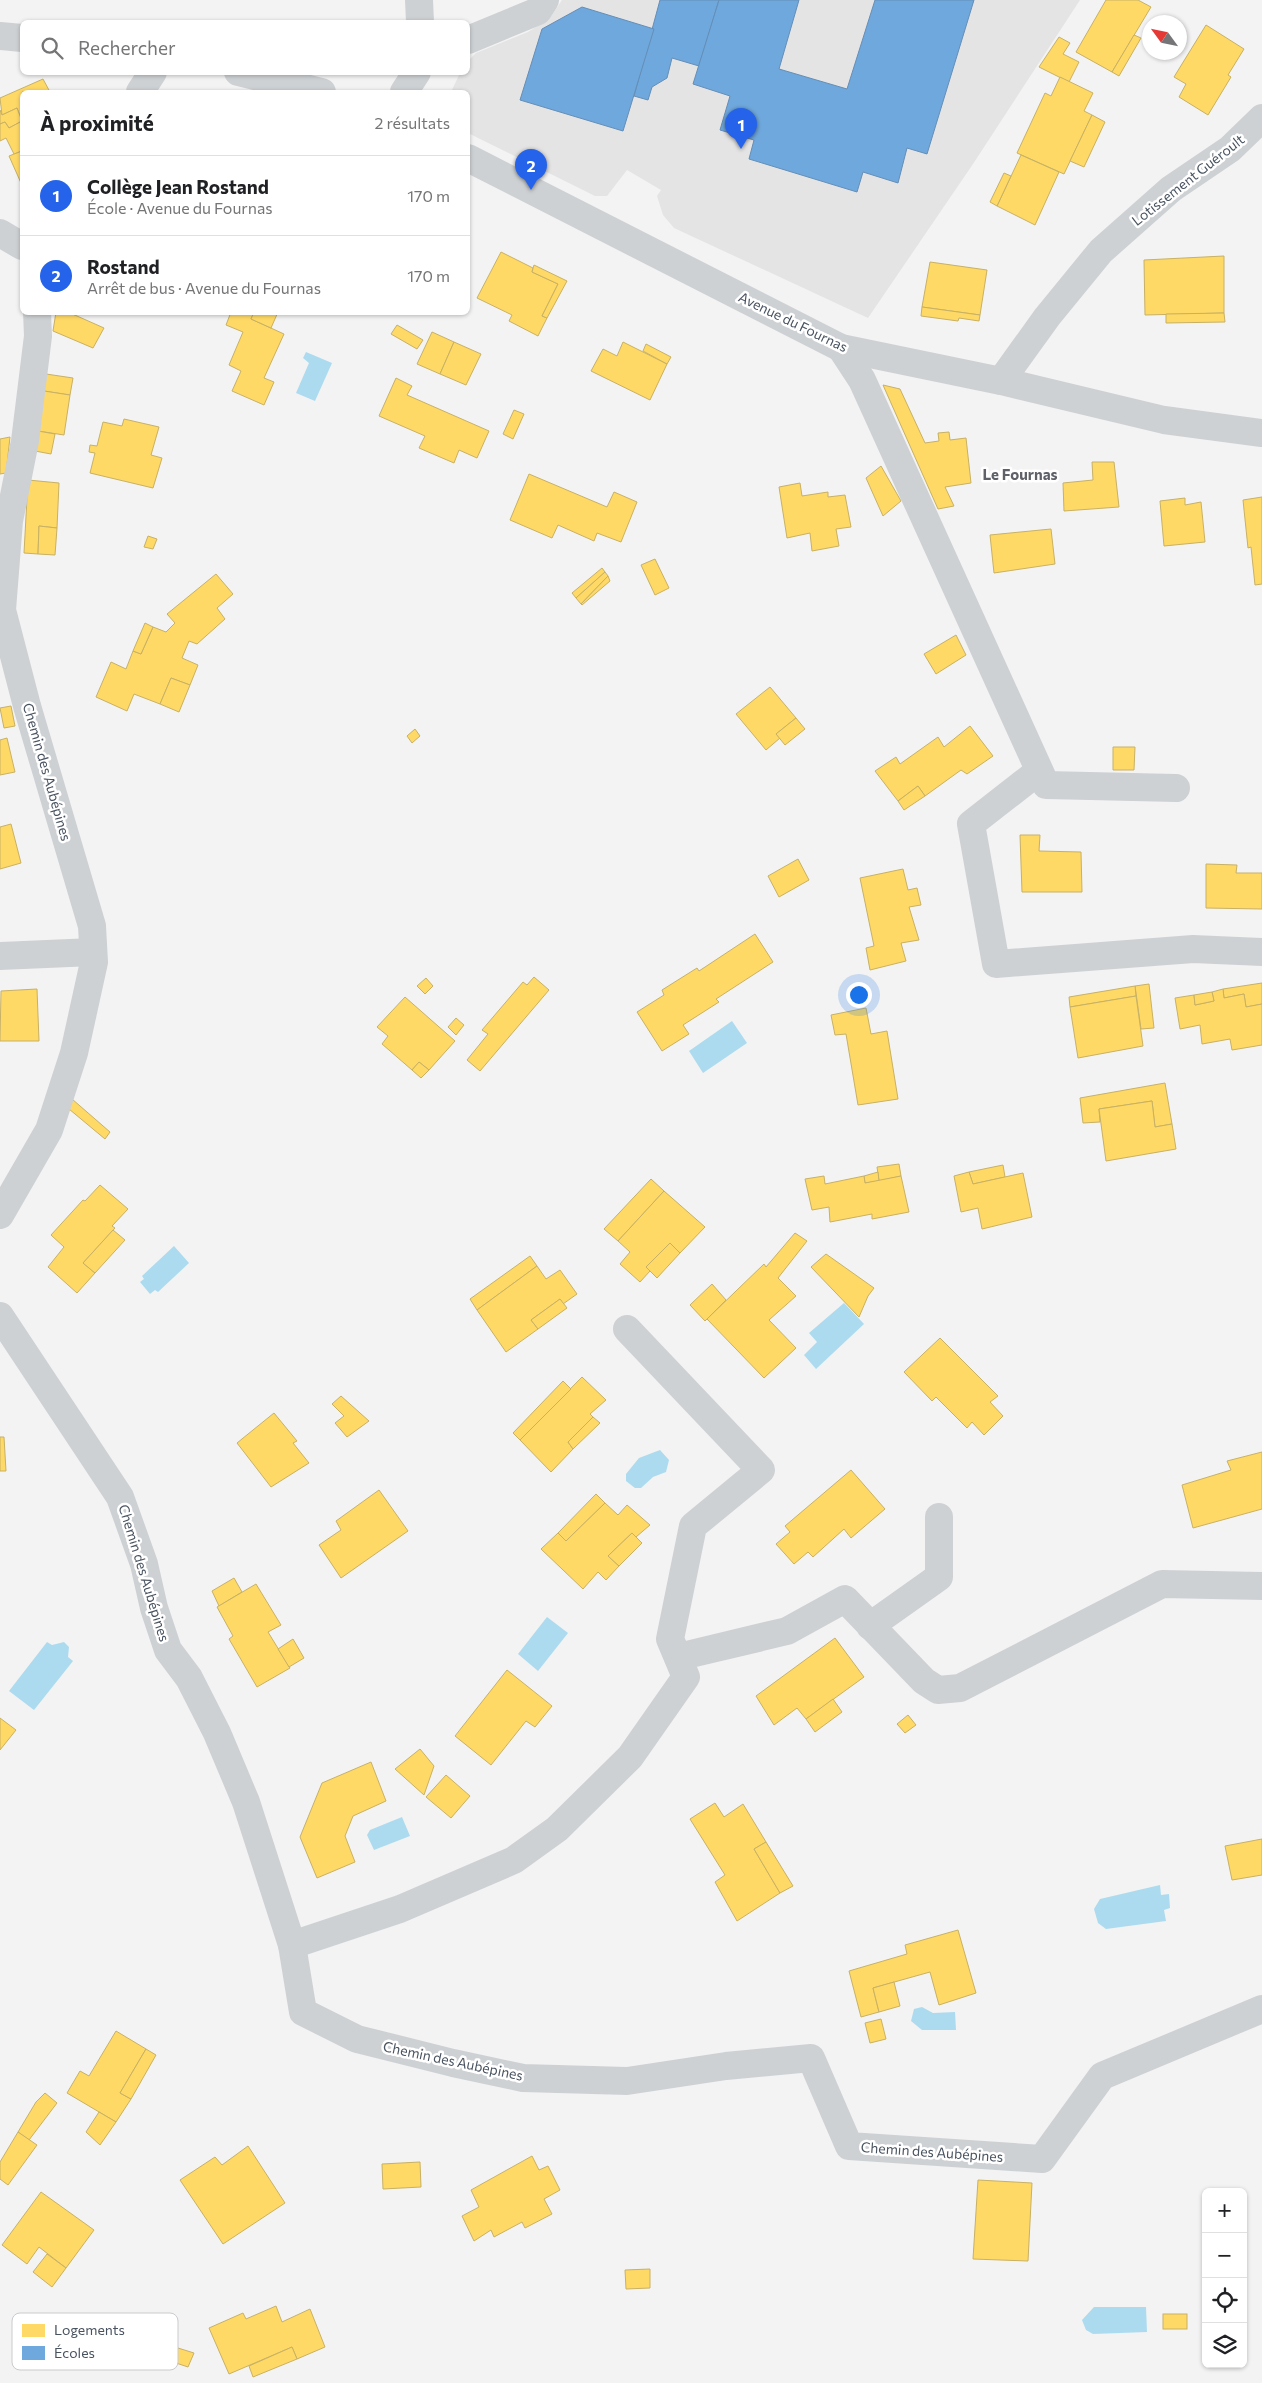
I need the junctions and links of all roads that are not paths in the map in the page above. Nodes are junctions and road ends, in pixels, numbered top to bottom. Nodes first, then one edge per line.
1 (419, 0) edge
2 (545, 0) edge
3 (420, 20) edge
4 (0, 36) edge
5 (20, 38) edge
6 (470, 39) edge
7 (151, 75) edge
8 (251, 75) edge
9 (415, 75) edge
10 (141, 90) edge
11 (314, 90) edge
12 (405, 90) edge
13 (1262, 118) edge
14 (470, 159) edge
15 (0, 233) edge
16 (20, 245) edge
17 (37, 315) edge
18 (841, 348) junction
19 (1001, 381) junction
20 (1262, 433) edge
21 (1040, 771) junction
22 (1176, 788) dead end
23 (94, 952) junction
24 (1262, 952) edge
25 (0, 956) edge
26 (0, 1215) edge
27 (0, 1316) edge
28 (627, 1329) dead end
29 (939, 1517) dead end
30 (1262, 1586) edge
31 (870, 1626) junction
32 (678, 1657) junction
33 (292, 1944) junction
34 (1262, 2009) edge

1 - 3 street
2 - 6 street
4 - 5 street
7 - 10 street
8 - 11 street
9 - 12 street
13 - 19 street, Lotissement Guéroult
14 - 18 street, Avenue du Fournas
15 - 16 street
17 - 23 street, Chemin des Aubépines
18 - 19 street, Avenue du Fournas
18 - 21 street
19 - 20 street, Avenue du Fournas
21 - 22 street
21 - 24 street
23 - 25 street
23 - 26 street, Chemin des Aubépines
27 - 33 street, Chemin des Aubépines
28 - 32 street
29 - 31 street
30 - 31 street
31 - 32 street
32 - 33 street
33 - 34 street, Chemin des Aubépines

